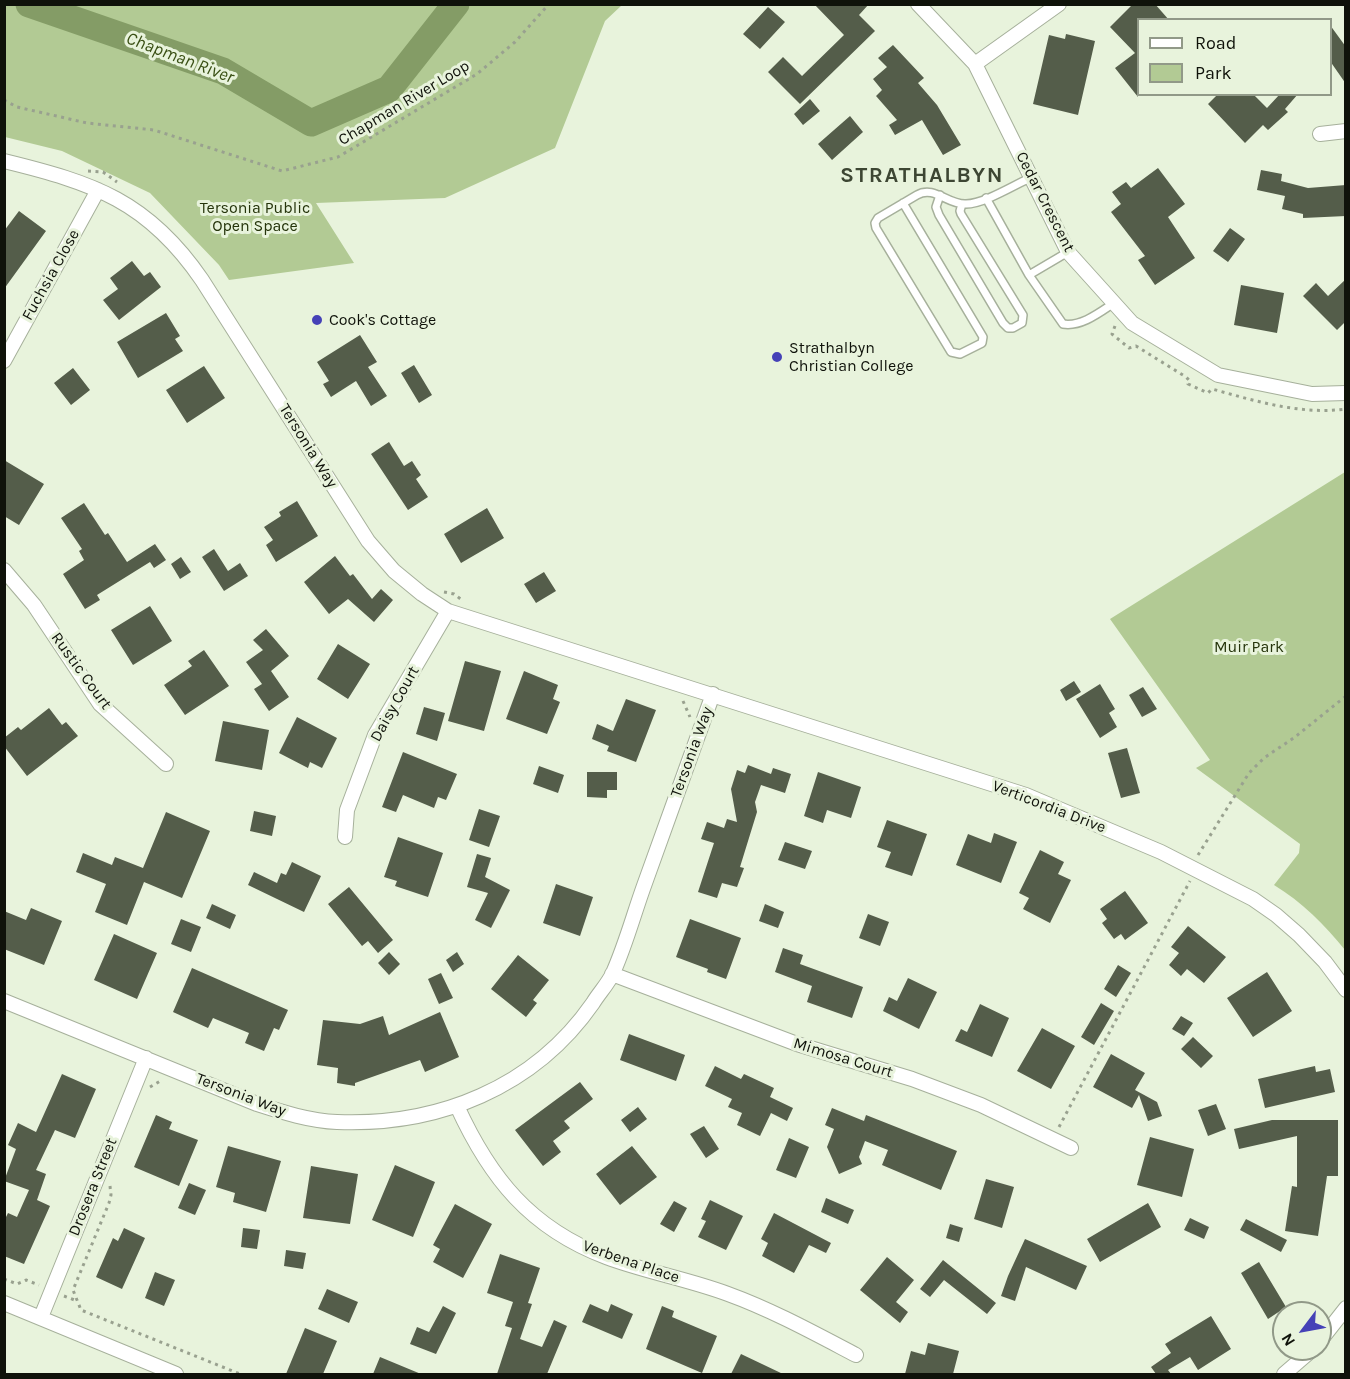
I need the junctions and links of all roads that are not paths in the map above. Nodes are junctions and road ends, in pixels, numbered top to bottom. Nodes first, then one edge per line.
1 (918, 4) edge
2 (1059, 4) edge
3 (975, 64) junction
4 (1346, 131) edge
5 (1320, 134) dead end
6 (4, 161) edge
7 (1032, 177) junction
8 (98, 190) junction
9 (940, 195) junction
10 (986, 198) junction
11 (903, 203) junction
12 (962, 204) junction
13 (1068, 252) junction
14 (1029, 275) junction
15 (1114, 303) junction
16 (4, 361) edge
17 (1346, 393) edge
18 (4, 570) edge
19 (448, 611) junction
20 (713, 694) junction
21 (166, 764) dead end
22 (345, 837) dead end
23 (612, 974) junction
24 (1346, 990) edge
25 (4, 1001) edge
26 (146, 1058) junction
27 (457, 1106) junction
28 (1071, 1148) dead end
29 (4, 1303) edge
30 (1346, 1308) edge
31 (41, 1317) junction
32 (1332, 1326) edge
33 (856, 1355) dead end
34 (1299, 1361) edge
35 (176, 1374) edge
36 (1284, 1374) edge

1 - 3 street, Cedar Crescent
2 - 3 street
3 - 7 street, Cedar Crescent
4 - 5 street
6 - 8 street, Tersonia Way
7 - 10 lane
7 - 13 street, Cedar Crescent
8 - 16 street, Fuchsia Close
8 - 19 street, Tersonia Way
9 - 11 lane
9 - 12 lane
9 - 12 lane
10 - 12 lane
10 - 14 lane
11 - 11 lane
13 - 14 lane
13 - 15 street, Cedar Crescent
14 - 15 lane
15 - 17 street, Cedar Crescent
18 - 21 street, Rustic Court
19 - 20 street, Tersonia Way
19 - 22 street, Daisy Court
20 - 23 street, Tersonia Way
20 - 24 street, Verticordia Drive
23 - 27 street, Tersonia Way
23 - 28 street, Mimosa Court
25 - 26 street, Tersonia Way
26 - 27 street, Tersonia Way
26 - 31 street, Drosera Street
27 - 33 street, Verbena Place
29 - 31 street
30 - 32 street
31 - 35 street
34 - 36 street

